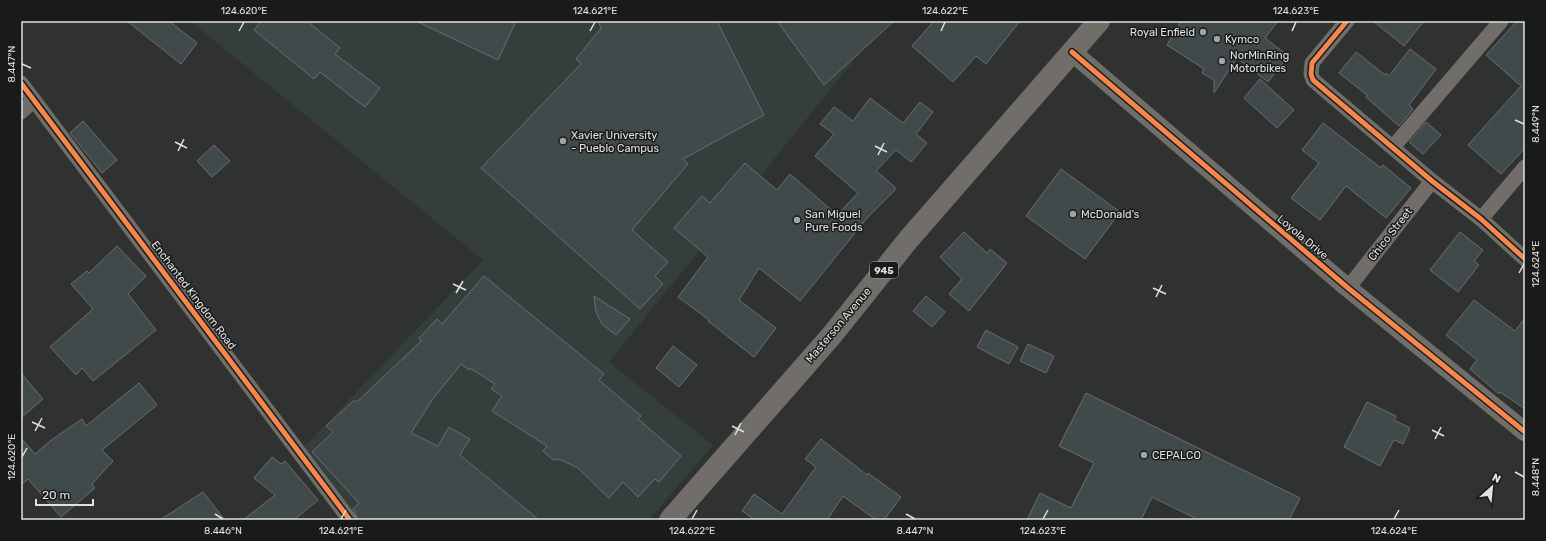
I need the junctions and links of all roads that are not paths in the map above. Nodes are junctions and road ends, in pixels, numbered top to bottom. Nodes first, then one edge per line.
1 (1099, 21) edge
2 (1347, 21) edge
3 (1500, 21) edge
4 (1072, 52) junction
5 (21, 83) edge
6 (34, 100) junction
7 (21, 112) edge
8 (1393, 147) junction
9 (1525, 167) edge
10 (1432, 181) junction
11 (1481, 219) junction
12 (1525, 259) edge
13 (1348, 288) junction
14 (1525, 432) edge
15 (350, 520) edge
16 (670, 520) edge

1 - 4 main road, Masterson Avenue / 945
2 - 8 street
3 - 8 street
4 - 13 street, Loyola Drive
4 - 16 main road, Masterson Avenue / 945
5 - 6 street, Enchanted Kingdom Road
6 - 7 street
6 - 15 street, Enchanted Kingdom Road
8 - 10 street
9 - 11 street
10 - 11 street
10 - 13 street, Chico Street
11 - 12 street
13 - 14 street, Loyola Drive

